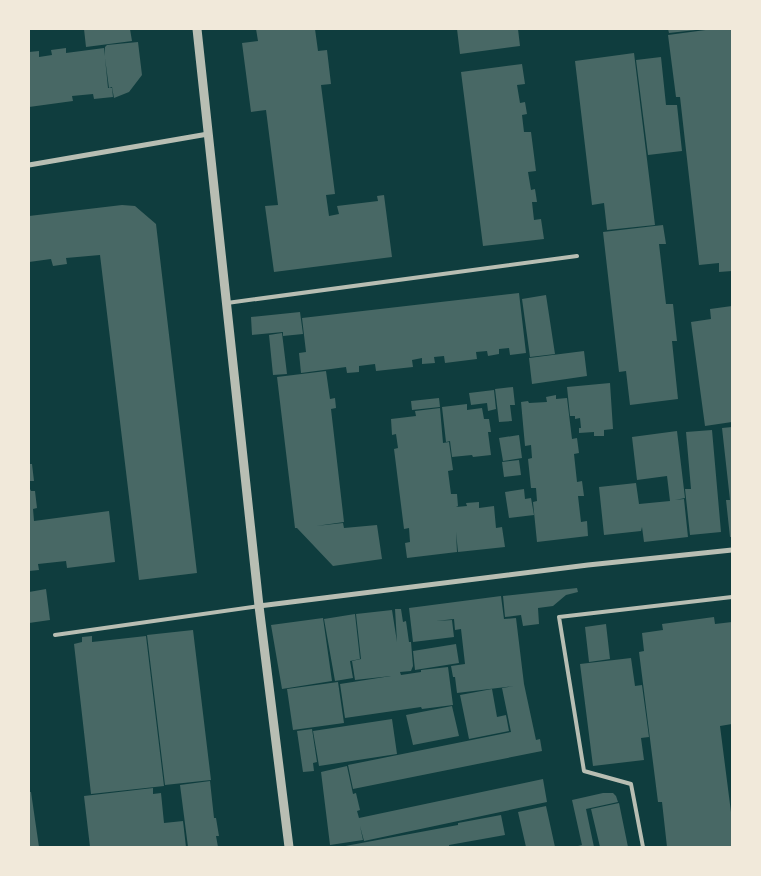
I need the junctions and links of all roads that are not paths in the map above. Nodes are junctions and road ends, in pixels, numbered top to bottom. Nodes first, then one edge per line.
1 (198, 29) edge
2 (208, 134) junction
3 (29, 165) edge
4 (578, 256) dead end
5 (227, 303) junction
6 (732, 550) edge
7 (732, 597) edge
8 (259, 606) junction
9 (56, 635) dead end
10 (289, 847) edge
11 (643, 847) edge

1 - 2 street
2 - 3 street
2 - 5 street
4 - 5 lane
5 - 8 street
6 - 8 street
7 - 11 lane
8 - 9 lane
8 - 10 street

